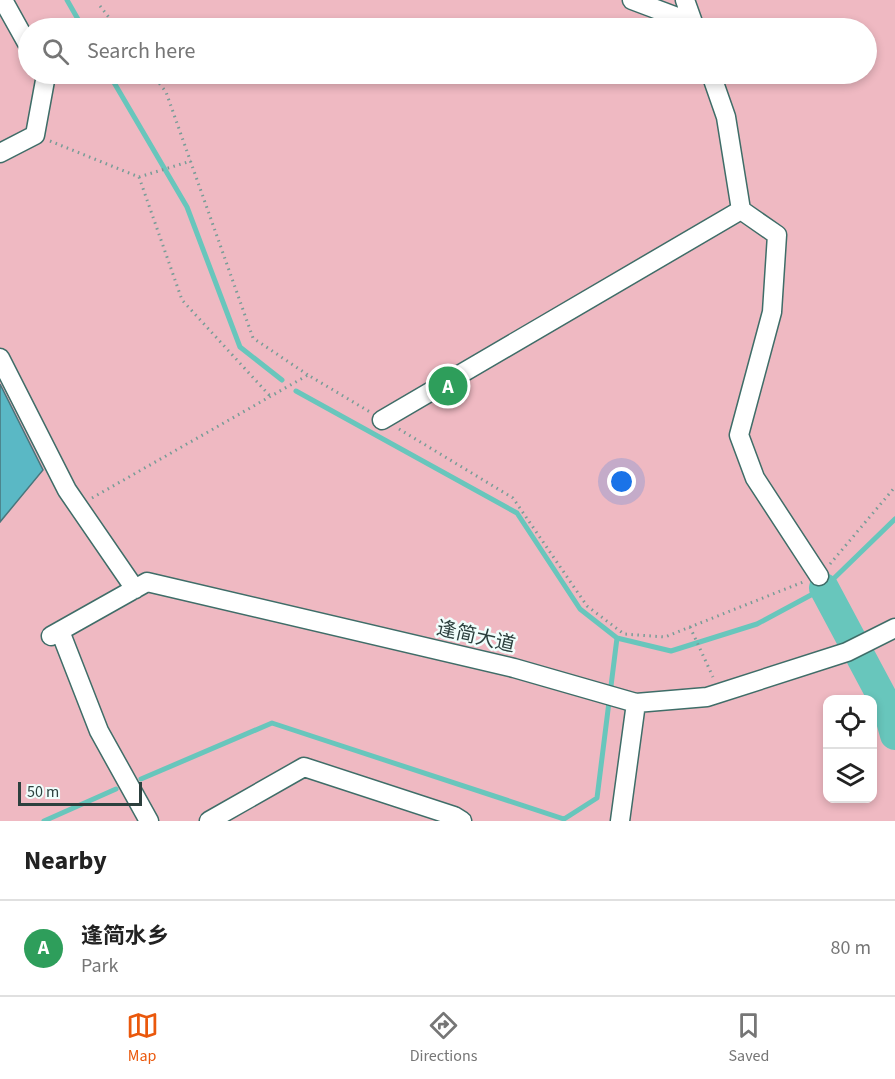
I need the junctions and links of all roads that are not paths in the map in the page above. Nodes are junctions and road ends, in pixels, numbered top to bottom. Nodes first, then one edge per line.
1 (3, 0) edge
2 (632, 0) edge
3 (685, 0) edge
4 (675, 18) edge
5 (691, 18) edge
6 (18, 27) edge
7 (44, 84) edge
8 (714, 84) edge
9 (0, 153) edge
10 (741, 210) junction
11 (0, 358) edge
12 (382, 420) road end
13 (819, 576) road end
14 (135, 589) junction
15 (895, 628) edge
16 (628, 701) junction
17 (149, 821) edge
18 (209, 821) edge
19 (462, 821) edge
20 (620, 821) edge

1 - 6 street
2 - 4 street
3 - 5 street
7 - 9 street
8 - 10 street
10 - 12 street
10 - 13 street
11 - 14 street
14 - 16 street, 逢简大道
14 - 17 street, 逢简大道
15 - 16 street, 逢简大道
16 - 20 street
18 - 19 street

